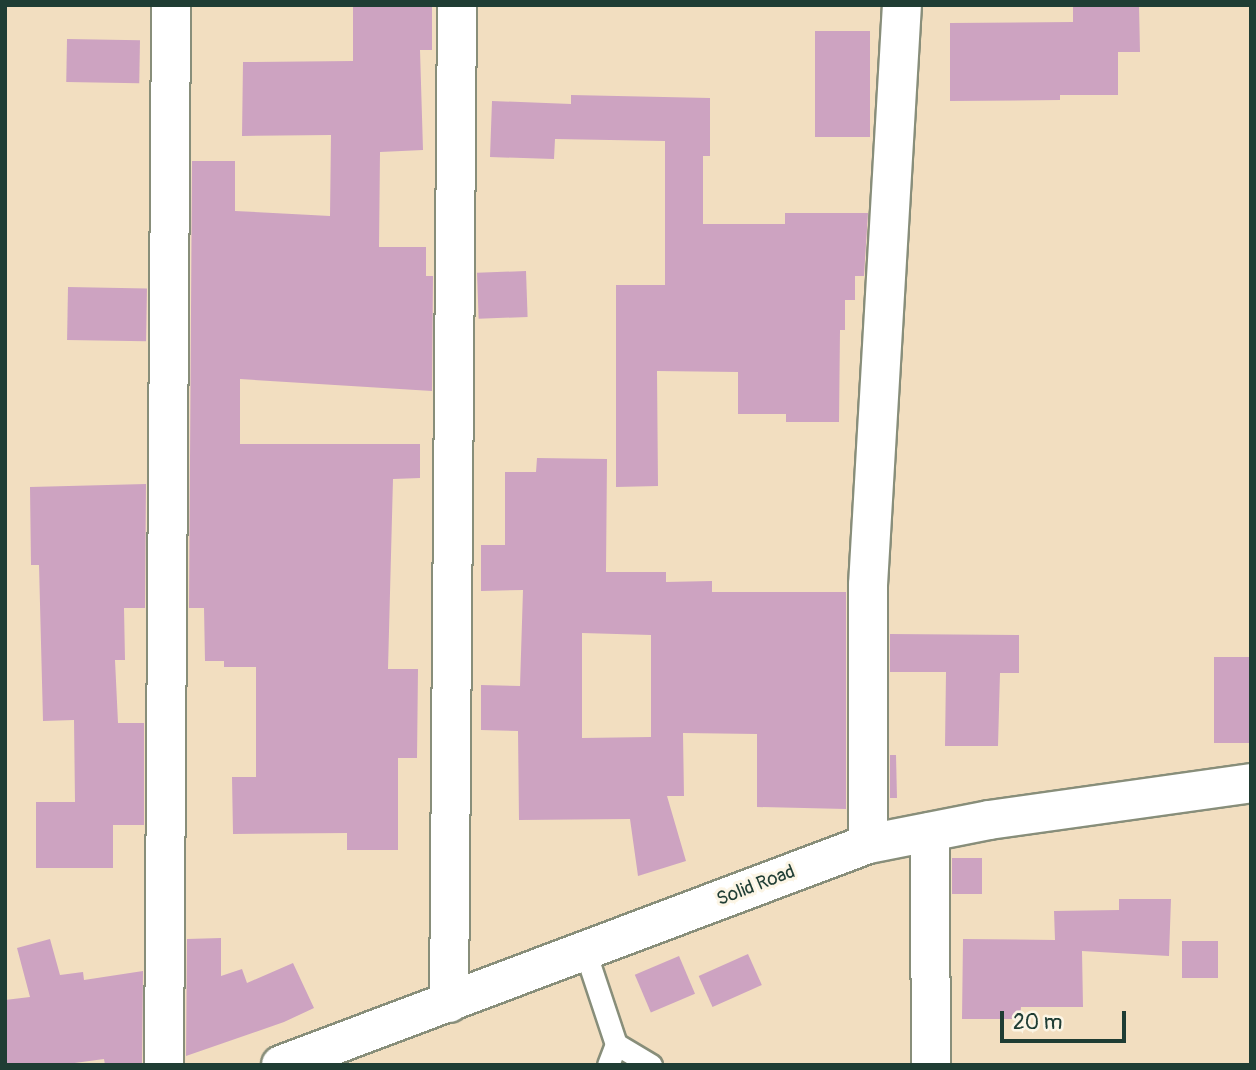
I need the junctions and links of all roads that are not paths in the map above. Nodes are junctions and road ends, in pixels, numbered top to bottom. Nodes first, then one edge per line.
1 (171, 5) edge
2 (457, 5) edge
3 (902, 5) edge
4 (1251, 783) edge
5 (930, 832) junction
6 (868, 844) junction
7 (584, 951) junction
8 (449, 1003) junction
9 (616, 1044) junction
10 (164, 1065) edge
11 (281, 1065) edge
12 (608, 1065) edge
13 (650, 1065) edge
14 (932, 1065) edge

1 - 10 street
2 - 8 street
3 - 6 street
4 - 5 street, Solid Road
5 - 6 street, Solid Road
5 - 14 street
6 - 7 street, Solid Road
7 - 8 street, Solid Road
7 - 9 lane
8 - 11 street, Solid Road
9 - 12 lane
9 - 13 lane

